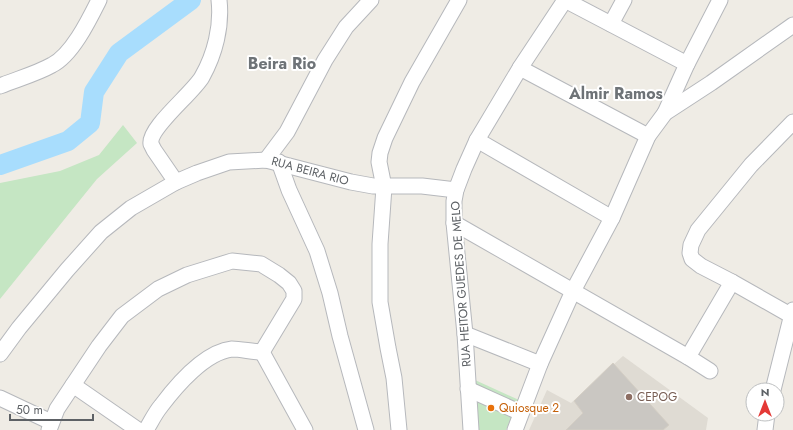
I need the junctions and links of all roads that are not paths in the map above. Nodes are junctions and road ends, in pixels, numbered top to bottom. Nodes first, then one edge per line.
1 (99, 0) edge
2 (219, 0) edge
3 (371, 0) edge
4 (459, 0) edge
5 (565, 0) edge
6 (624, 0) edge
7 (720, 0) edge
8 (611, 24) junction
9 (793, 25) edge
10 (687, 64) junction
11 (520, 68) junction
12 (0, 86) edge
13 (665, 113) junction
14 (793, 122) edge
15 (648, 136) junction
16 (477, 140) junction
17 (273, 161) junction
18 (176, 182) junction
19 (384, 187) junction
20 (456, 190) junction
21 (612, 218) junction
22 (454, 223) junction
23 (732, 282) junction
24 (573, 291) junction
25 (792, 313) edge
26 (464, 334) junction
27 (262, 352) junction
28 (0, 354) edge
29 (688, 357) junction
30 (540, 364) junction
31 (710, 371) dead end
32 (775, 382) edge
33 (73, 385) junction
34 (468, 389) junction
35 (0, 398) edge
36 (521, 413) junction
37 (50, 426) edge
38 (138, 430) edge
39 (146, 430) edge
40 (305, 430) edge
41 (366, 430) edge
42 (399, 430) edge
43 (471, 430) edge
44 (515, 430) edge

1 - 12 street
2 - 18 street
3 - 17 street
4 - 19 street
5 - 8 street
5 - 11 street, RUA HEITOR GUEDES DE MELO
6 - 8 street
7 - 10 street
8 - 10 street
9 - 13 street
10 - 13 street
11 - 15 street
11 - 16 street, RUA HEITOR GUEDES DE MELO
13 - 15 street
14 - 23 street
15 - 21 street
16 - 20 street, RUA HEITOR GUEDES DE MELO
16 - 21 street
17 - 18 street, RUA BEIRA RIO
17 - 19 street, RUA BEIRA RIO
17 - 41 street
18 - 28 street, RUA BEIRA RIO
19 - 20 street, RUA BEIRA RIO
19 - 42 street
20 - 22 street, RUA HEITOR GUEDES DE MELO
21 - 24 street
22 - 24 street
22 - 26 street, RUA HEITOR GUEDES DE MELO
23 - 25 street
23 - 29 street
24 - 29 street
24 - 30 street
25 - 32 street
26 - 30 street
26 - 34 street, RUA HEITOR GUEDES DE MELO
27 - 33 street
27 - 39 street
27 - 40 street
29 - 31 street
30 - 36 street
33 - 37 street
33 - 38 street
34 - 36 street
34 - 43 street, RUA HEITOR GUEDES DE MELO
35 - 37 street
36 - 44 street

